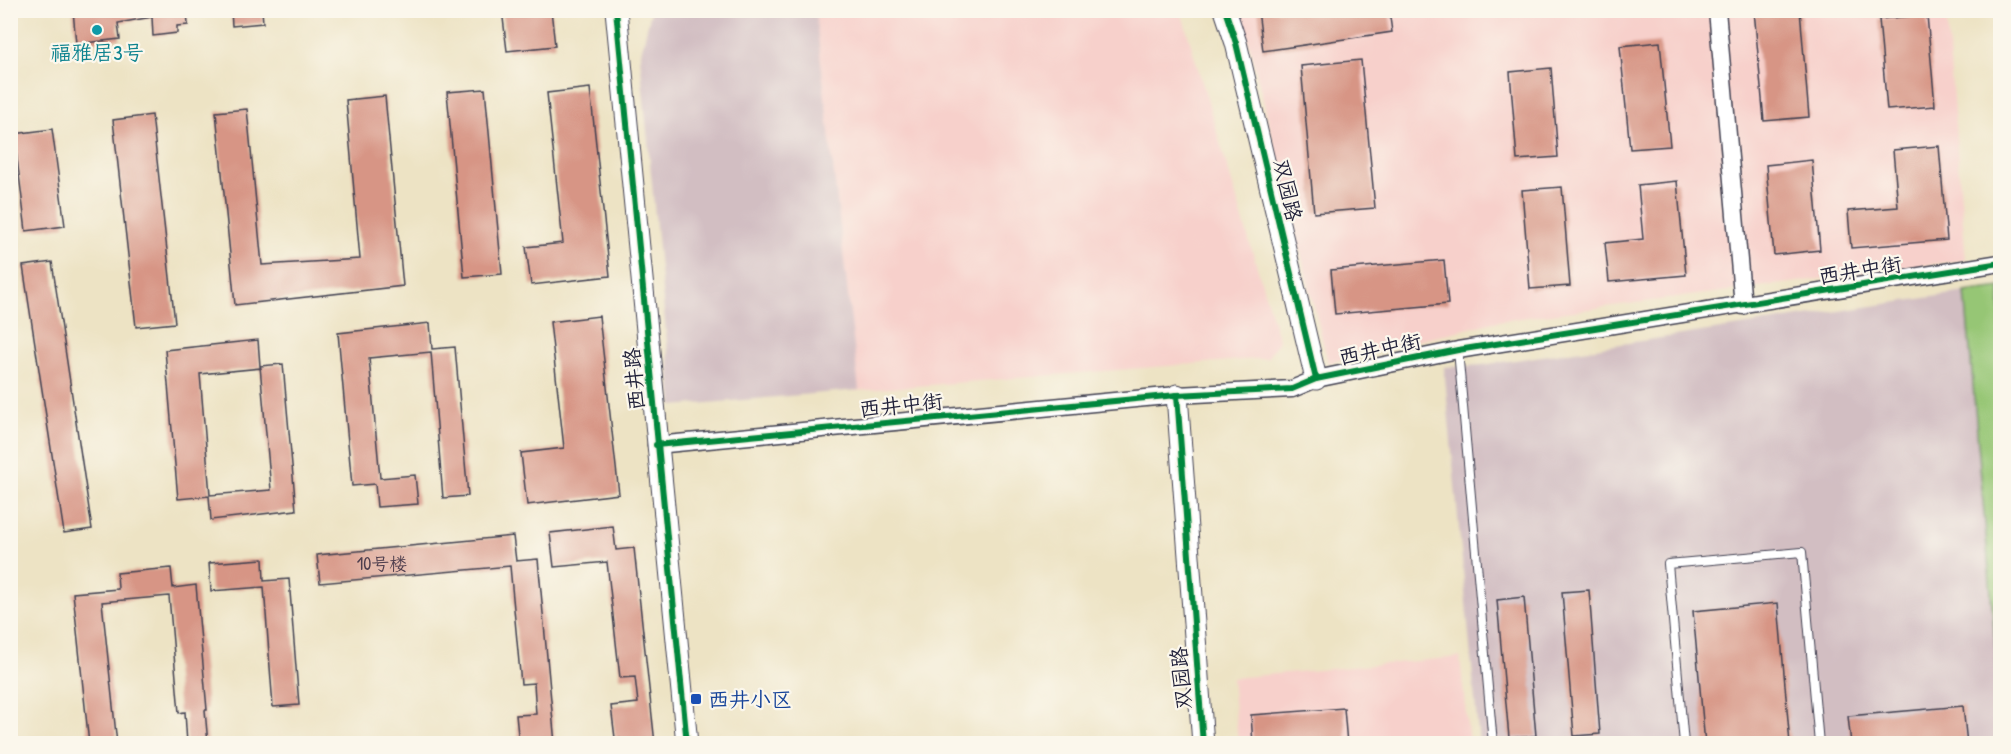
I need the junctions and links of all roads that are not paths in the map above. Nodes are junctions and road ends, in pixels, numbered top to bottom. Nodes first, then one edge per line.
1 (616, 10) edge
2 (1225, 10) edge
3 (1717, 10) edge
4 (2001, 263) edge
5 (1743, 306) junction
6 (1458, 350) junction
7 (1316, 379) junction
8 (1177, 395) junction
9 (656, 445) junction
10 (687, 744) edge
11 (1203, 744) edge
12 (1493, 744) edge
13 (1684, 744) edge
14 (1819, 744) edge

1 - 9 street, 西井路
2 - 7 street, 双园路
3 - 5 street
4 - 5 street, 西井中街
5 - 6 street, 西井中街
6 - 7 street, 西井中街
6 - 12 lane
7 - 8 street, 西井中街
8 - 9 street, 西井中街
8 - 11 street, 双园路
9 - 10 street, 西井路
13 - 14 lane

